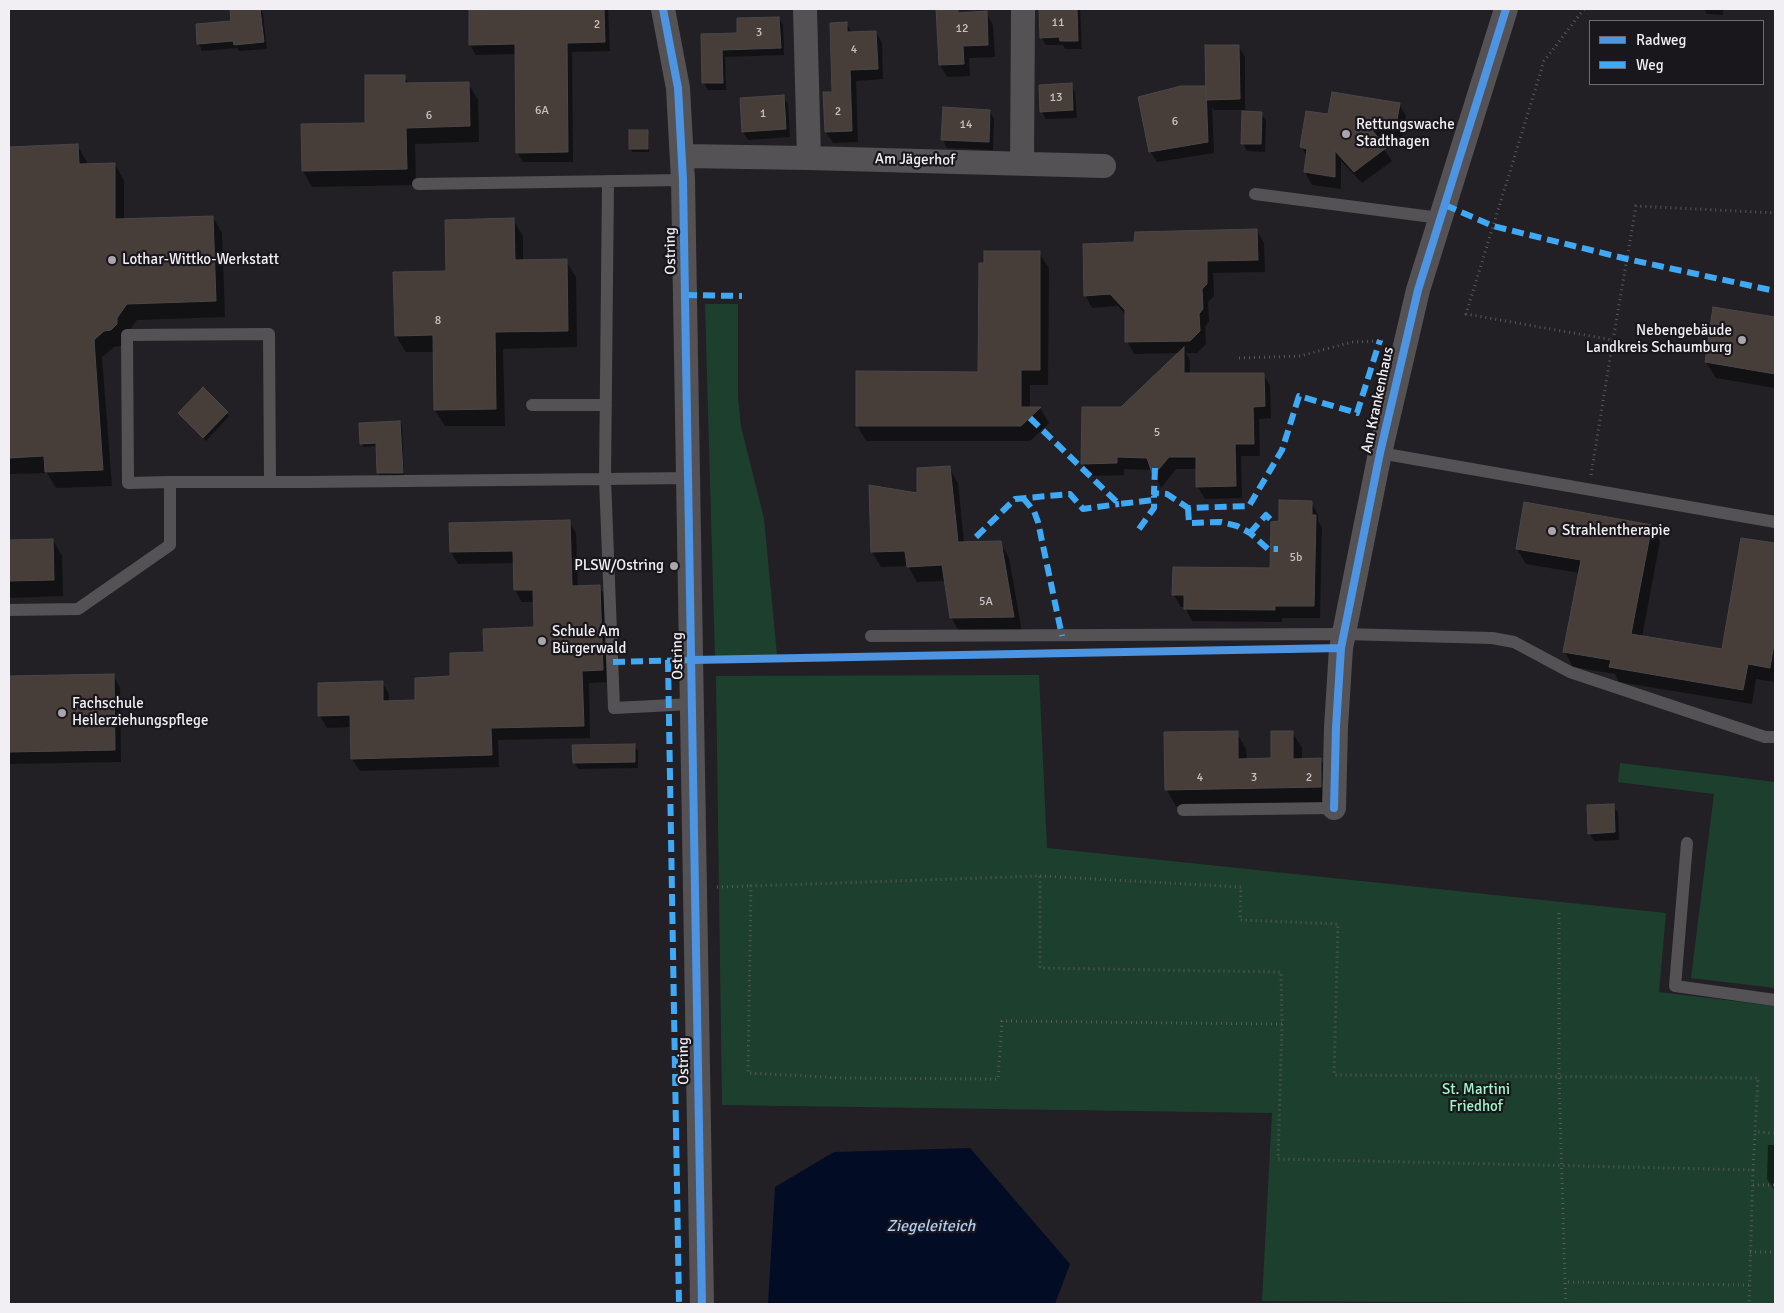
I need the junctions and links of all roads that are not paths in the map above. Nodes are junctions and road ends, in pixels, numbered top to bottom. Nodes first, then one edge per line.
1 (663, 9) edge
2 (805, 9) edge
3 (1023, 9) edge
4 (1506, 9) edge
5 (683, 156) junction
6 (809, 158) junction
7 (1022, 163) junction
8 (1104, 166) dead end
9 (608, 180) junction
10 (683, 180) junction
11 (418, 184) dead end
12 (1255, 194) dead end
13 (1440, 218) junction
14 (532, 405) dead end
15 (606, 405) junction
16 (1380, 454) junction
17 (689, 478) junction
18 (605, 480) junction
19 (170, 482) junction
20 (270, 482) junction
21 (1775, 522) edge
22 (9, 610) edge
23 (1344, 634) junction
24 (871, 636) dead end
25 (692, 704) junction
26 (1775, 737) edge
27 (1334, 808) joint
28 (1183, 810) dead end
29 (1687, 842) dead end
30 (1775, 1000) edge
31 (702, 1304) edge

1 - 5 street, Ostring
2 - 6 street
3 - 7 street
4 - 13 street, Am Krankenhaus
5 - 6 street, Am Jägerhof
5 - 10 street, Ostring
6 - 7 street, Am Jägerhof
7 - 8 street, Am Jägerhof
9 - 10 lane
9 - 11 lane
9 - 15 lane
10 - 17 street, Ostring
12 - 13 lane
13 - 16 street, Am Krankenhaus
14 - 15 lane
15 - 18 lane
16 - 21 lane
16 - 23 street, Am Krankenhaus
17 - 18 lane
17 - 25 street, Ostring
18 - 20 lane
18 - 25 lane
19 - 20 lane
19 - 20 lane
19 - 22 lane
23 - 24 lane
23 - 26 lane
23 - 27 street, Am Krankenhaus
25 - 31 street, Ostring
27 - 28 lane
29 - 30 lane

